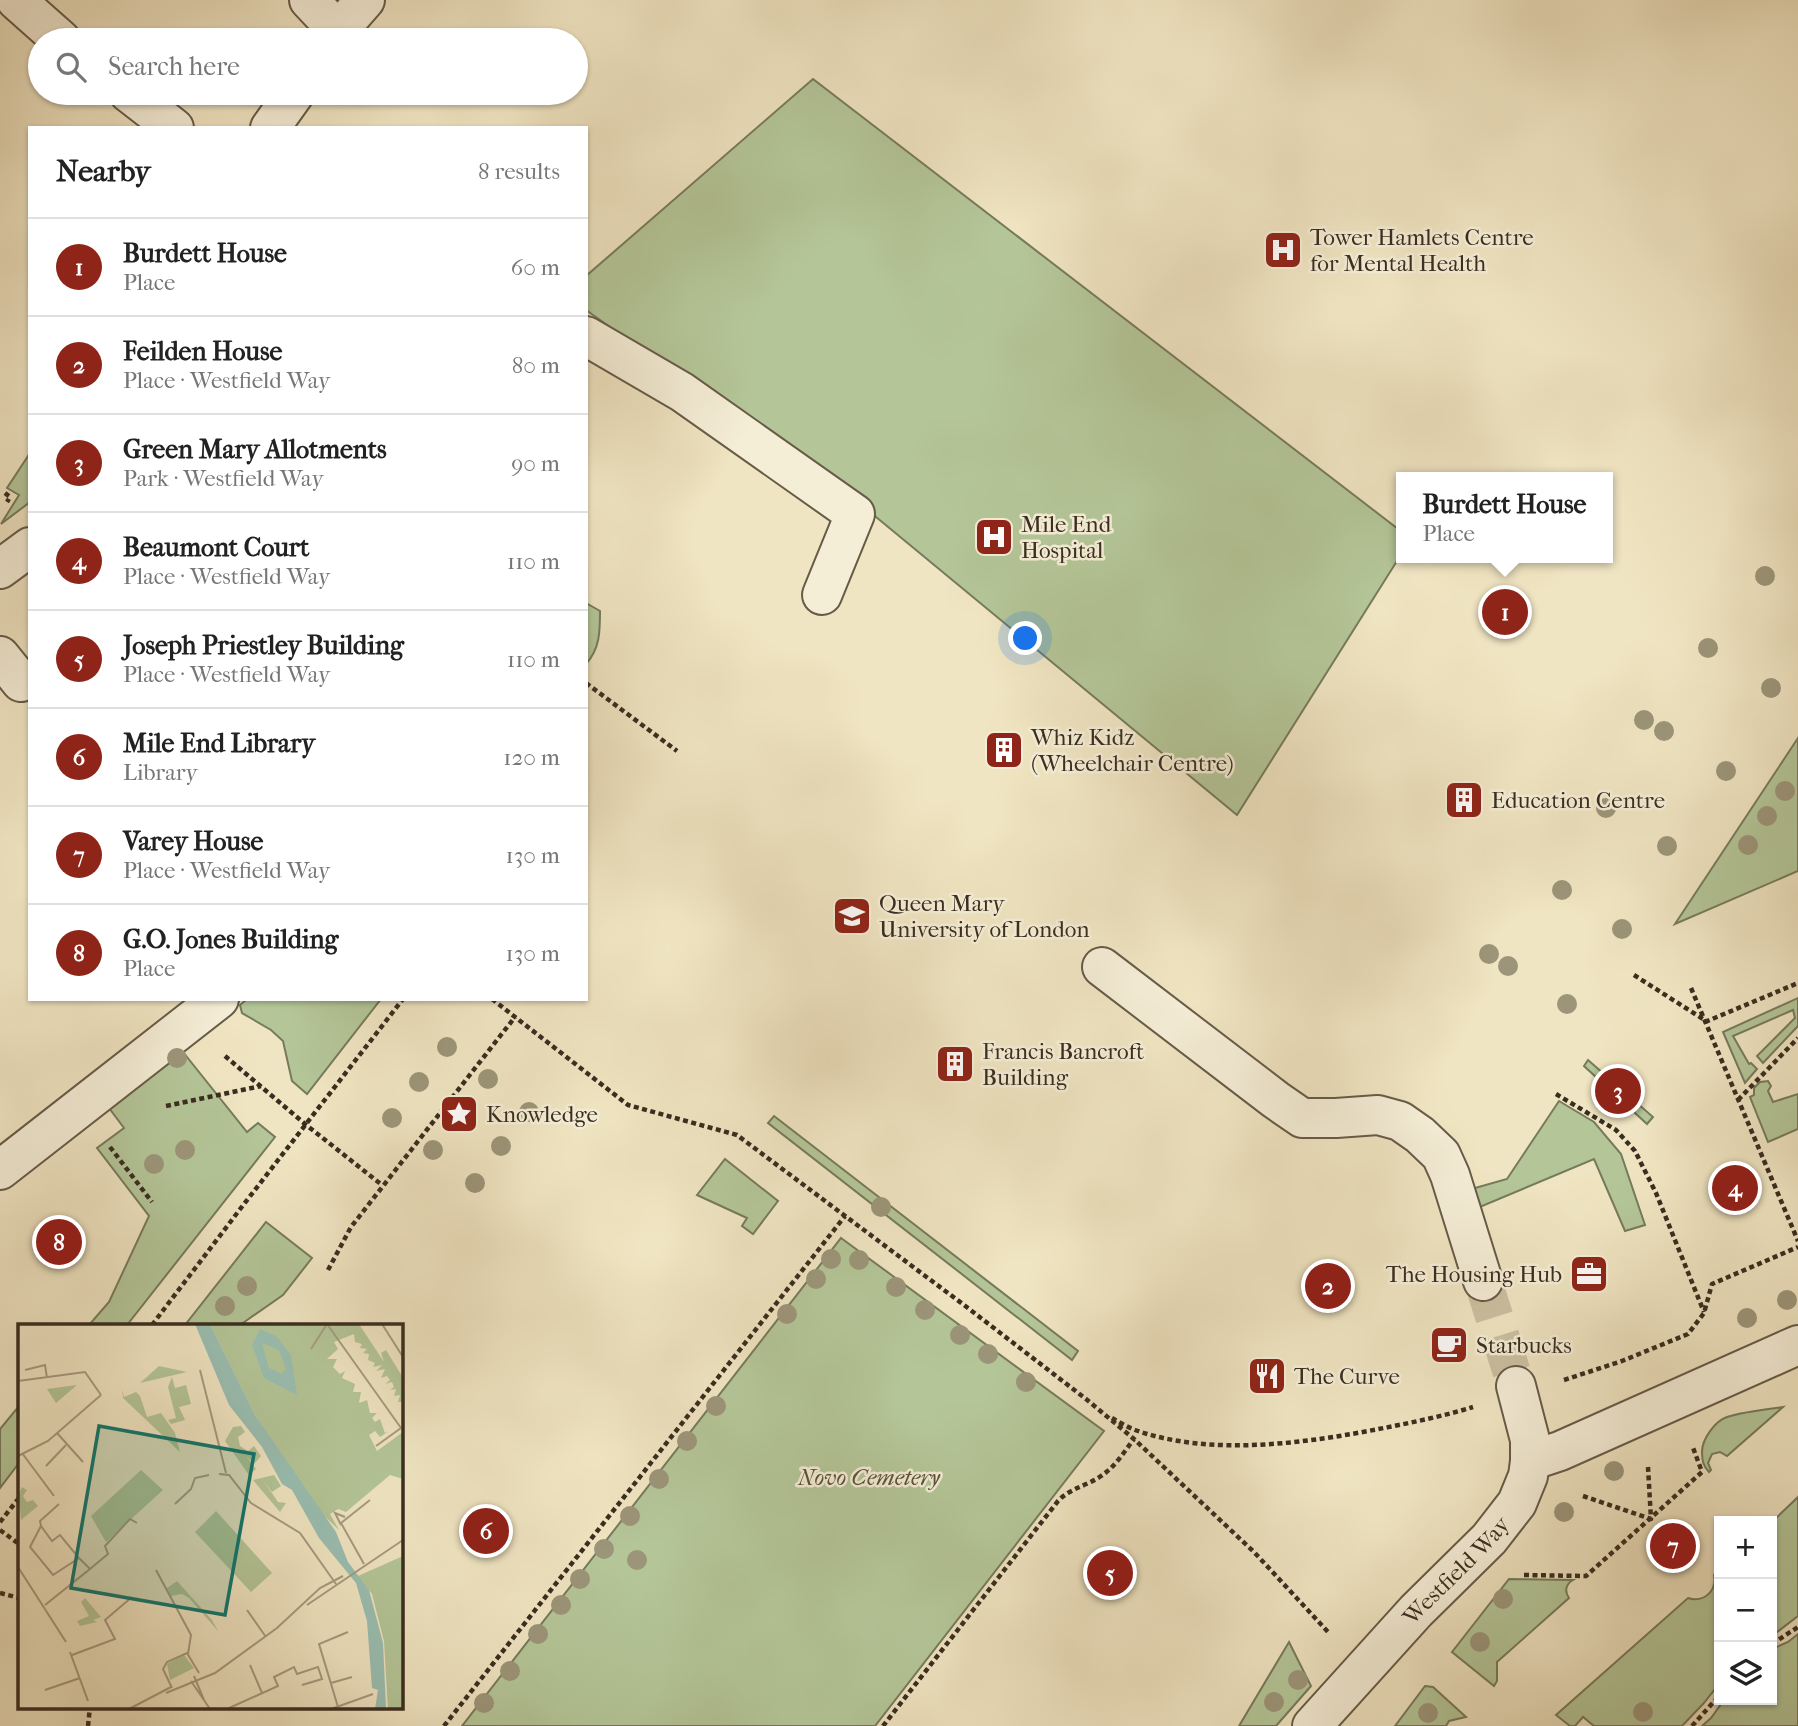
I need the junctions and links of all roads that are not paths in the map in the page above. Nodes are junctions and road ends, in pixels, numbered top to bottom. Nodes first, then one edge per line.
1 (16, 0) edge
2 (309, 0) edge
3 (365, 0) edge
4 (48, 28) edge
5 (330, 28) edge
6 (341, 28) edge
7 (144, 105) edge
8 (287, 105) edge
9 (171, 126) edge
10 (272, 126) edge
11 (588, 337) edge
12 (28, 548) edge
13 (0, 569) edge
14 (822, 595) dead end
15 (1102, 967) dead end
16 (216, 1001) edge
17 (0, 1170) edge
18 (1483, 1281) tunnel mouth
19 (1798, 1345) edge
20 (1516, 1386) tunnel mouth
21 (1530, 1461) junction
22 (1312, 1726) edge

1 - 4 street
2 - 5 street
3 - 6 street
7 - 9 street
8 - 10 street
11 - 14 street
12 - 13 street
15 - 18 street
16 - 17 street
19 - 21 street
20 - 21 street, Westfield Way
21 - 22 street, Westfield Way

